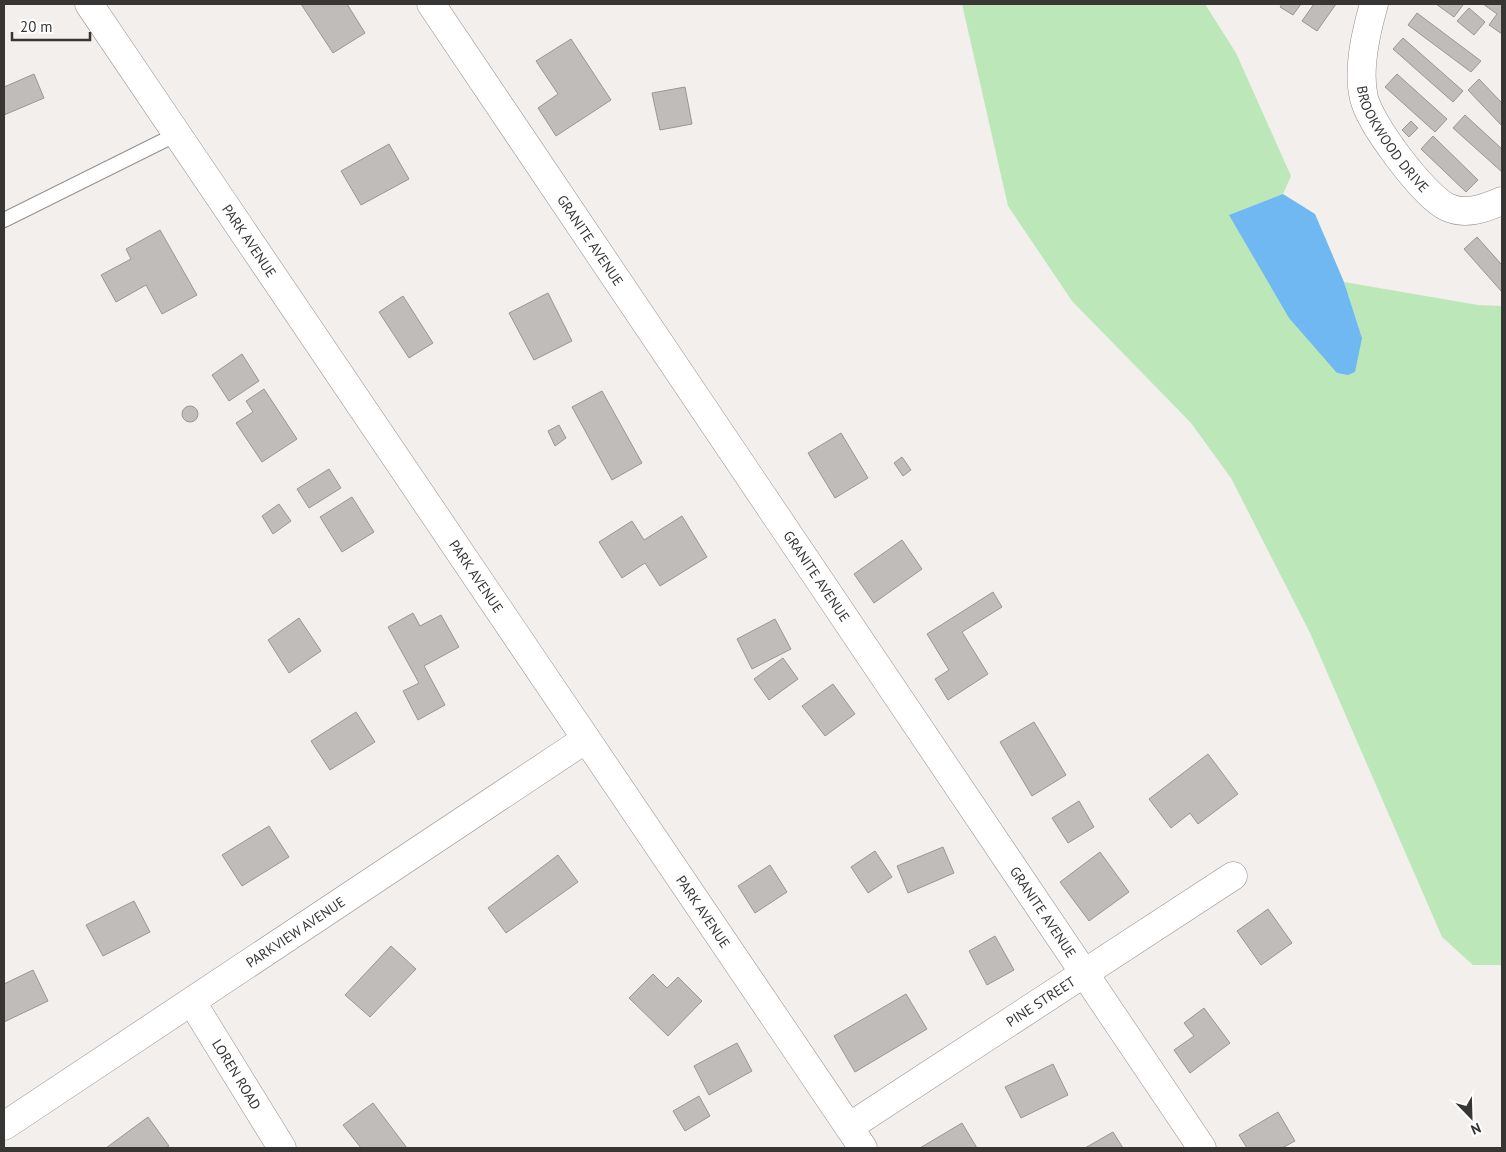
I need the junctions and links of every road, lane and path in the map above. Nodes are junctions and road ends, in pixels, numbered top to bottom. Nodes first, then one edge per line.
1 (89, 4) edge
2 (431, 4) edge
3 (1374, 4) edge
4 (177, 134) junction
5 (1502, 201) edge
6 (4, 220) edge
7 (586, 739) junction
8 (1233, 876) dead end
9 (1084, 973) junction
10 (192, 1002) junction
11 (4, 1126) edge
12 (856, 1137) edge
13 (282, 1148) edge
14 (1202, 1148) edge

1 - 4 street, PARK AVENUE
2 - 9 street, GRANITE AVENUE
3 - 5 street, BROOKWOOD DRIVE
4 - 6 lane
4 - 7 street, PARK AVENUE
7 - 10 street, PARKVIEW AVENUE
7 - 12 street, PARK AVENUE
8 - 9 street, PINE STREET
9 - 12 street, PINE STREET
9 - 14 street, GRANITE AVENUE
10 - 11 street, PARKVIEW AVENUE
10 - 13 street, LOREN ROAD

